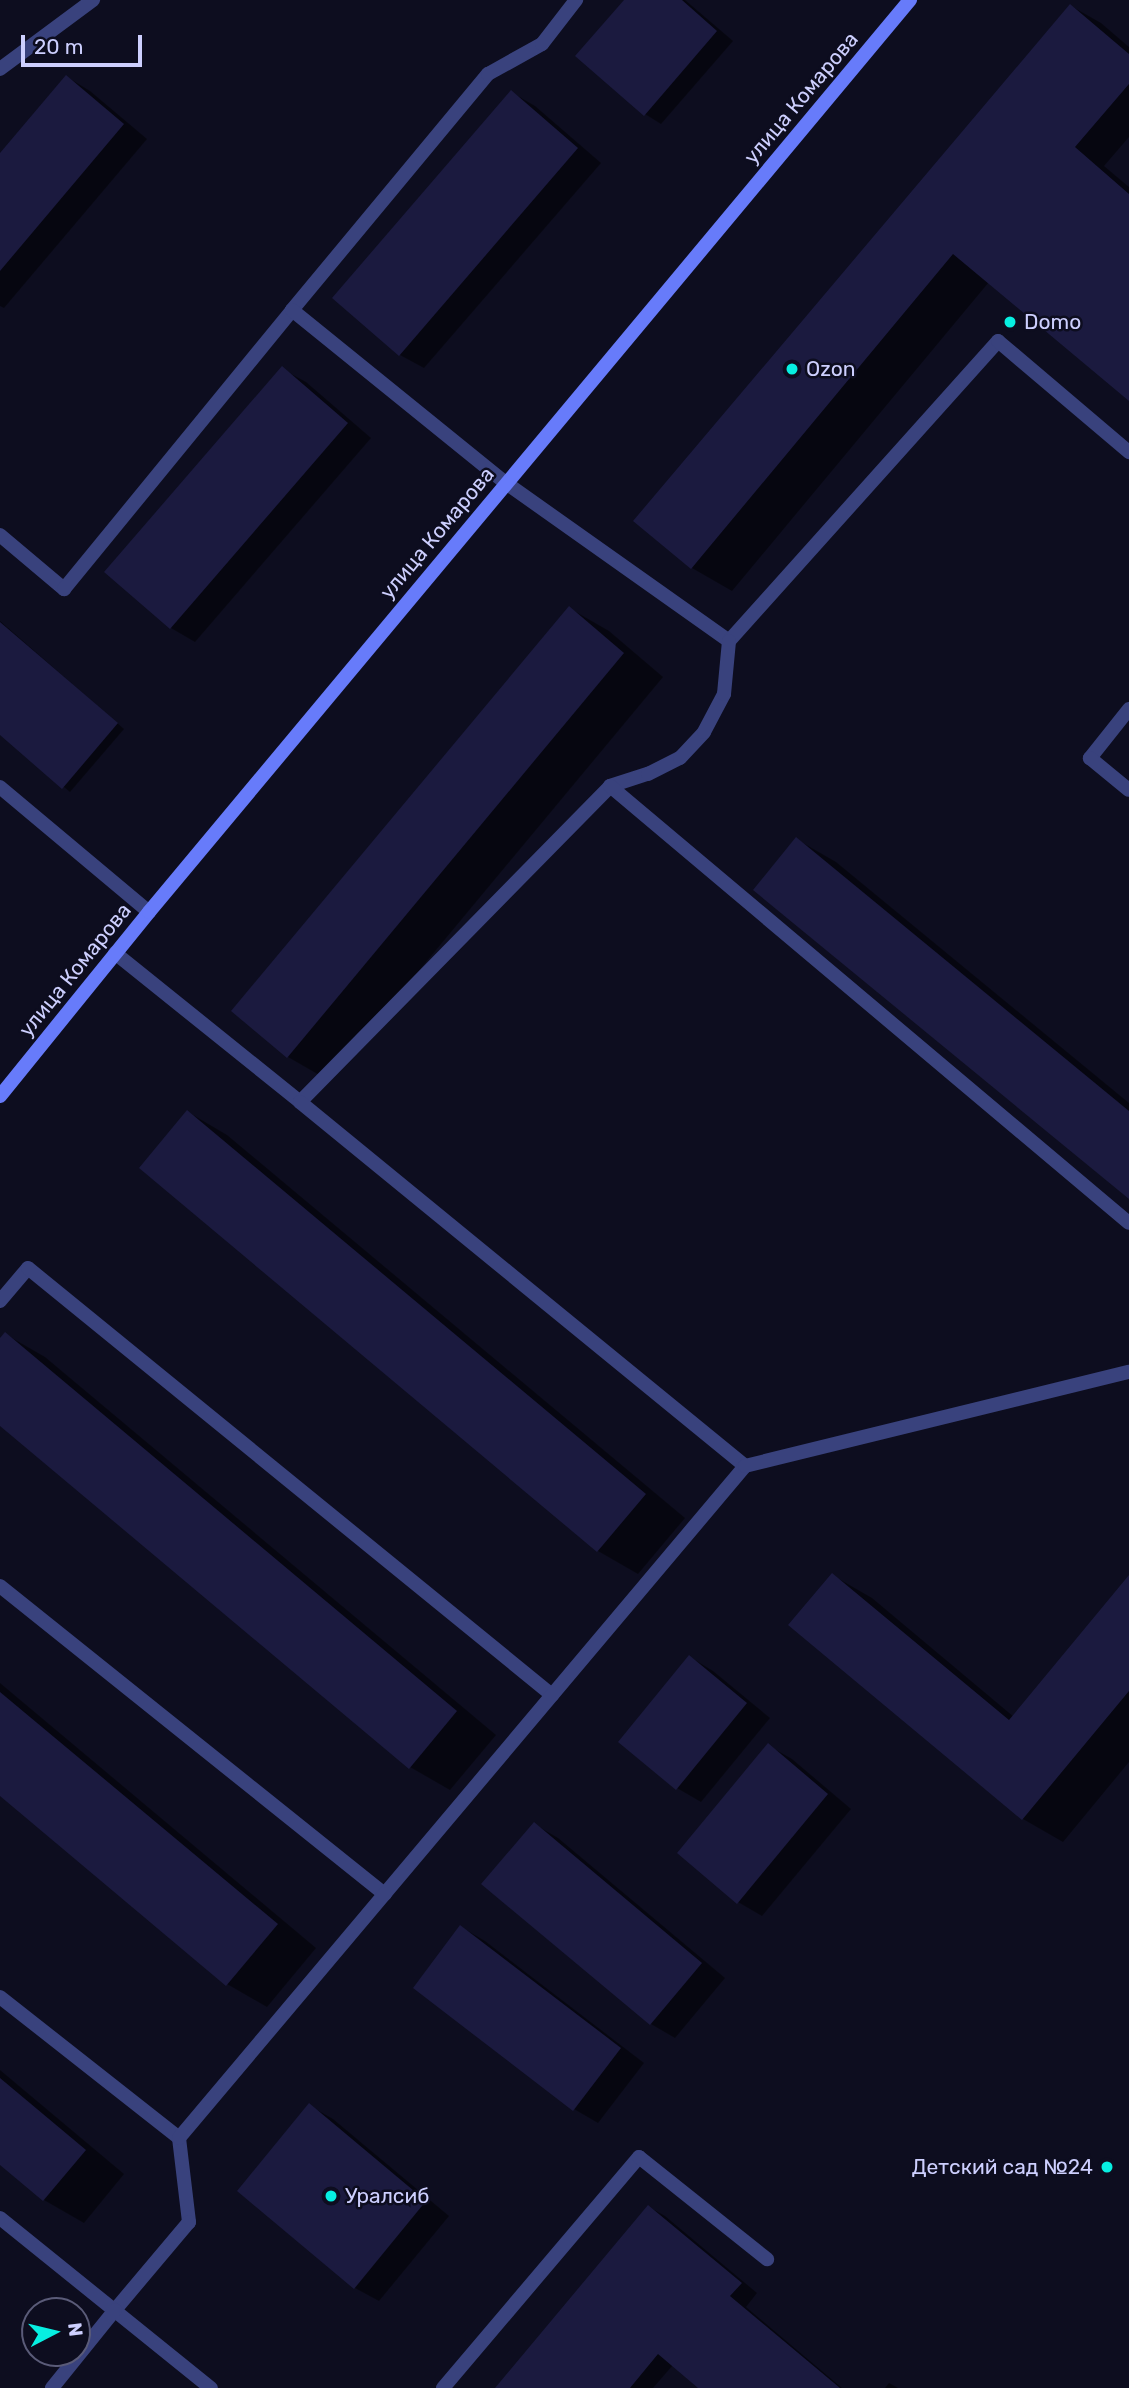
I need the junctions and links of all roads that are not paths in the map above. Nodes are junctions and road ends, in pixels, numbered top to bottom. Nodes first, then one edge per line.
1 (93, 0) edge
2 (576, 0) edge
3 (911, 0) edge
4 (0, 69) edge
5 (292, 310) junction
6 (1129, 452) edge
7 (506, 483) junction
8 (0, 535) edge
9 (729, 641) junction
10 (1129, 709) edge
11 (610, 786) junction
12 (0, 787) edge
13 (1129, 790) edge
14 (149, 912) junction
15 (115, 953) junction
16 (0, 1096) edge
17 (300, 1102) junction
18 (1129, 1223) edge
19 (0, 1301) edge
20 (1129, 1371) edge
21 (745, 1466) junction
22 (0, 1586) edge
23 (552, 1695) junction
24 (385, 1894) junction
25 (0, 1997) edge
26 (179, 2138) junction
27 (0, 2218) edge
28 (767, 2259) dead end
29 (115, 2310) junction
30 (52, 2388) edge
31 (211, 2388) edge
32 (443, 2388) edge

1 - 4 street
2 - 5 street
3 - 7 street, улица Комарова
5 - 7 street
5 - 8 street
6 - 9 street
7 - 9 street
7 - 14 street, улица Комарова
9 - 11 street
10 - 13 street
11 - 17 street
11 - 18 street
12 - 14 street
14 - 15 street, улица Комарова
15 - 16 street, улица Комарова
15 - 17 street
17 - 21 street
19 - 23 street
20 - 21 street
21 - 23 street
22 - 24 street
23 - 24 street
24 - 26 street
25 - 26 street
26 - 29 street
27 - 29 street
28 - 32 street
29 - 30 street
29 - 31 street

